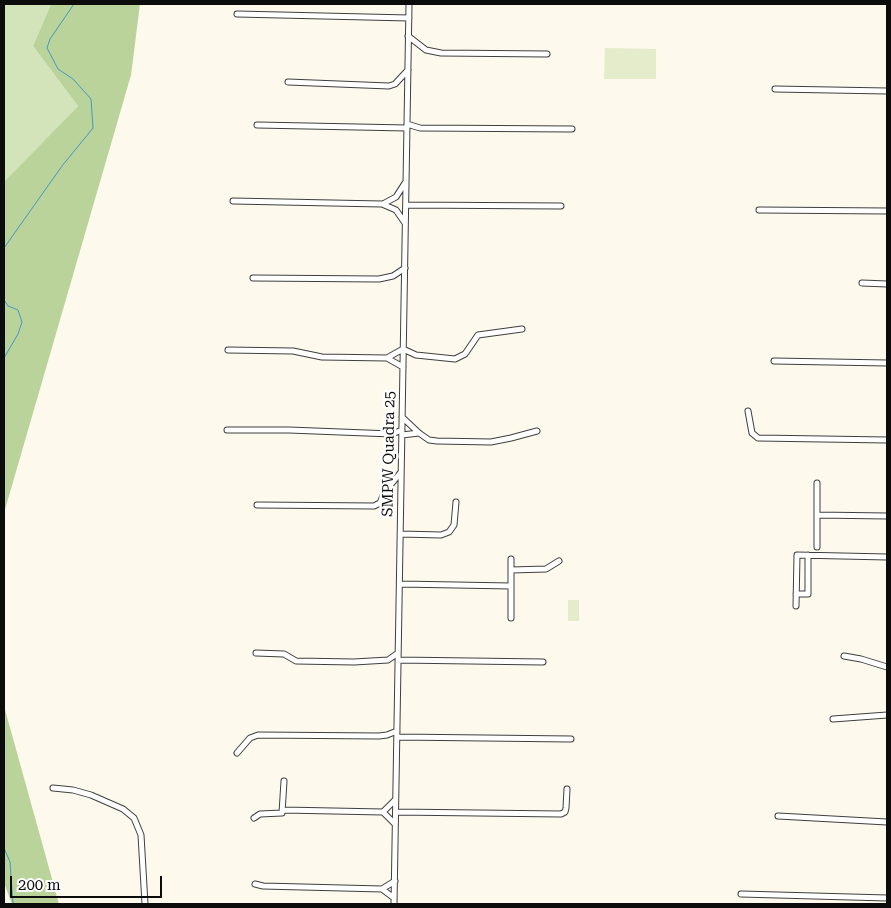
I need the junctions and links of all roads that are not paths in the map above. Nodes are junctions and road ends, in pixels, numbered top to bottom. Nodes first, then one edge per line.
1 (409, 4) edge
2 (237, 14) dead end
3 (409, 18) junction
4 (408, 36) junction
5 (547, 54) dead end
6 (408, 70) junction
7 (288, 82) dead end
8 (775, 88) dead end
9 (887, 92) edge
10 (257, 125) dead end
11 (407, 128) junction
12 (572, 129) dead end
13 (406, 181) junction
14 (233, 201) dead end
15 (382, 204) junction
16 (406, 204) junction
17 (561, 206) dead end
18 (759, 210) dead end
19 (887, 211) edge
20 (406, 223) junction
21 (405, 268) junction
22 (253, 278) dead end
23 (862, 283) dead end
24 (887, 284) edge
25 (522, 329) dead end
26 (403, 349) junction
27 (228, 350) dead end
28 (387, 358) junction
29 (774, 361) dead end
30 (887, 364) edge
31 (403, 367) junction
32 (748, 411) dead end
33 (402, 417) junction
34 (227, 430) dead end
35 (537, 430) dead end
36 (402, 434) junction
37 (419, 434) junction
38 (887, 440) edge
39 (402, 472) junction
40 (817, 483) dead end
41 (456, 502) dead end
42 (256, 505) dead end
43 (817, 515) junction
44 (887, 516) edge
45 (401, 534) junction
46 (816, 547) dead end
47 (808, 555) junction
48 (887, 556) edge
49 (511, 559) dead end
50 (559, 561) dead end
51 (511, 570) junction
52 (400, 584) junction
53 (511, 586) junction
54 (796, 594) junction
55 (796, 606) dead end
56 (511, 618) dead end
57 (398, 653) junction
58 (256, 654) dead end
59 (844, 656) dead end
60 (388, 660) junction
61 (398, 660) junction
62 (544, 662) dead end
63 (398, 667) junction
64 (887, 667) edge
65 (887, 715) edge
66 (833, 718) dead end
67 (397, 734) junction
68 (571, 739) dead end
69 (237, 753) dead end
70 (284, 780) dead end
71 (53, 788) dead end
72 (567, 789) dead end
73 (396, 800) junction
74 (283, 810) junction
75 (383, 812) junction
76 (396, 812) junction
77 (778, 816) dead end
78 (254, 818) dead end
79 (887, 822) edge
80 (395, 825) junction
81 (395, 881) junction
82 (255, 884) dead end
83 (382, 889) junction
84 (741, 894) dead end
85 (879, 898) junction
86 (887, 898) edge
87 (394, 901) edge
88 (145, 904) edge
89 (878, 904) edge

1 - 3 street, SMPW Quadra 25
2 - 3 street
3 - 4 street, SMPW Quadra 25
4 - 5 street
4 - 6 street, SMPW Quadra 25
6 - 7 street
6 - 11 street, SMPW Quadra 25
8 - 9 street
10 - 11 street
11 - 12 street
11 - 13 street, SMPW Quadra 25
13 - 15 street
13 - 16 street, SMPW Quadra 25
14 - 15 street
15 - 20 street
16 - 17 street
16 - 20 street, SMPW Quadra 25
18 - 19 street
20 - 21 street, SMPW Quadra 25
21 - 22 street
21 - 26 street, SMPW Quadra 25
23 - 24 street
25 - 26 street
26 - 28 street
26 - 31 street, SMPW Quadra 25
27 - 28 street
28 - 31 street
29 - 30 street
31 - 33 street, SMPW Quadra 25
32 - 38 street
33 - 36 street, SMPW Quadra 25
33 - 37 street
34 - 36 street
35 - 37 street
36 - 37 street
36 - 39 street, SMPW Quadra 25
39 - 42 street
39 - 45 street, SMPW Quadra 25
40 - 43 street
41 - 45 street
43 - 44 street
43 - 46 street
45 - 52 street, SMPW Quadra 25
47 - 48 street
47 - 54 street
47 - 54 street
49 - 51 street
50 - 51 street
51 - 53 street
52 - 53 street
52 - 57 street, SMPW Quadra 25
53 - 56 street
54 - 55 street
57 - 60 street
57 - 61 street, SMPW Quadra 25
58 - 60 street
59 - 64 street
60 - 63 street
61 - 62 street
61 - 63 street, SMPW Quadra 25
63 - 67 street, SMPW Quadra 25
65 - 66 street
67 - 68 street
67 - 69 street
67 - 73 street, SMPW Quadra 25
70 - 74 street
71 - 88 street
72 - 76 street
73 - 75 street
73 - 76 street, SMPW Quadra 25
74 - 75 street
74 - 78 street
75 - 80 street
76 - 80 street, SMPW Quadra 25
77 - 79 street
80 - 81 street, SMPW Quadra 25
81 - 83 street
81 - 87 street, SMPW Quadra 25
82 - 83 street
83 - 87 street
84 - 85 street
85 - 86 street
85 - 89 street

